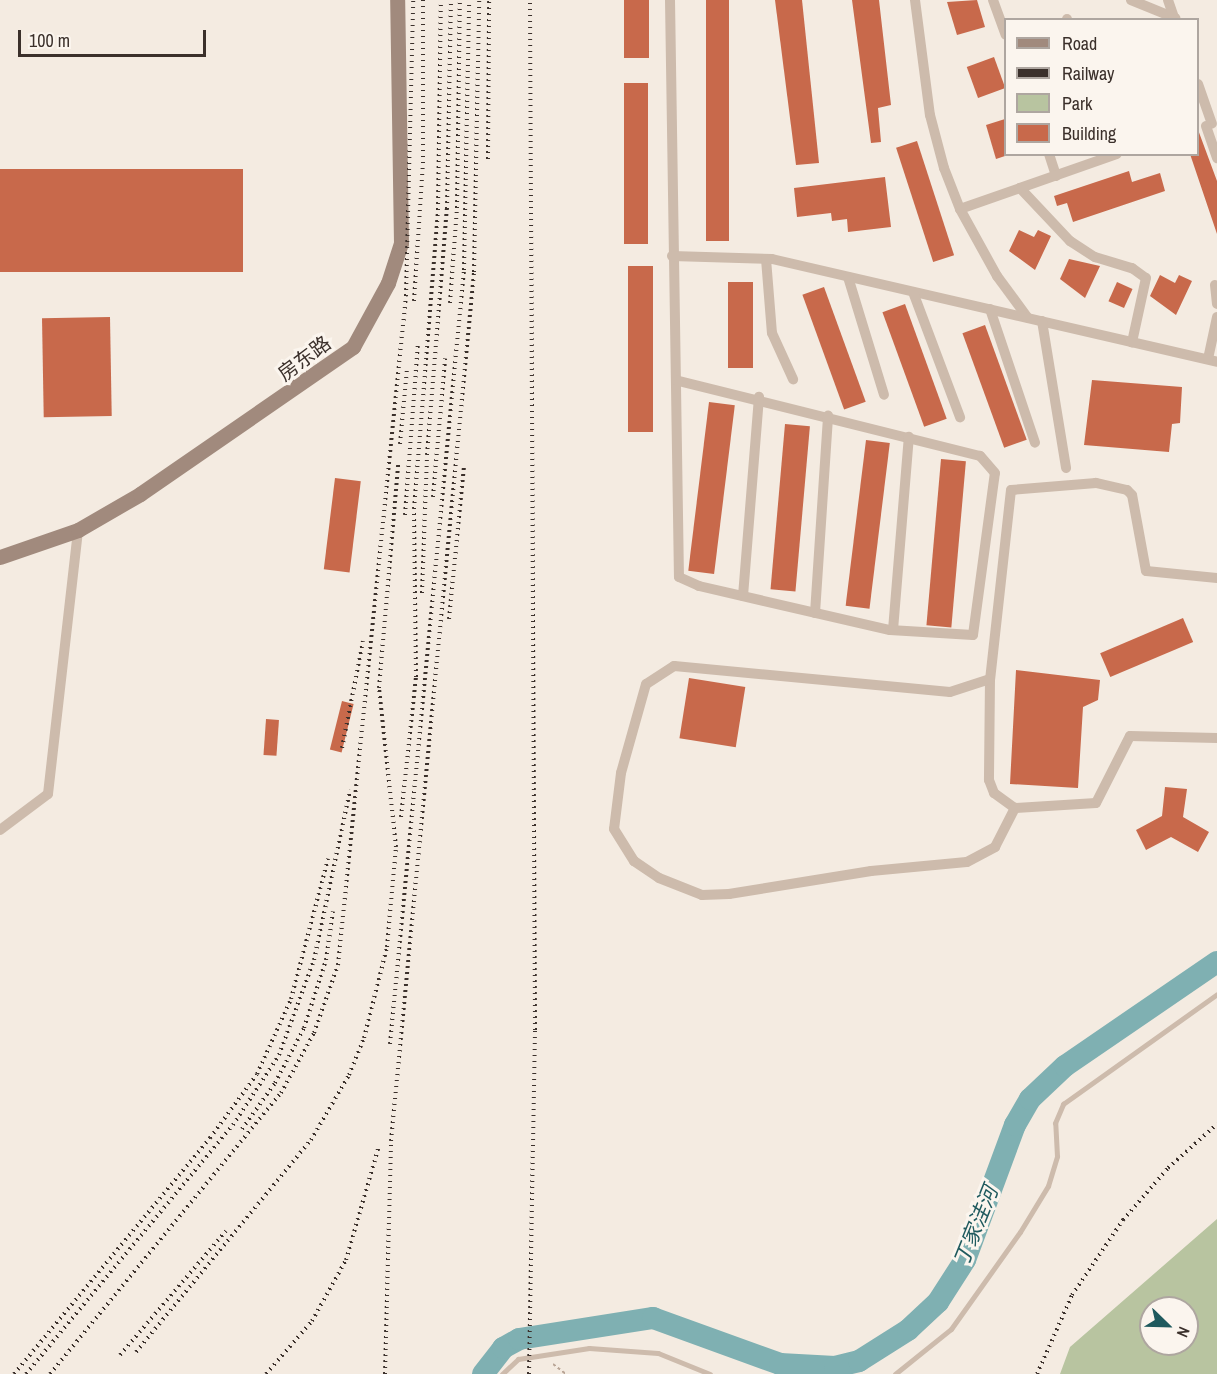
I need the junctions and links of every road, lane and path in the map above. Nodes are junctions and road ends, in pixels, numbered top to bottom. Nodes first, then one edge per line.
1 (397, 0) edge
2 (670, 0) edge
3 (915, 0) edge
4 (993, 0) edge
5 (1131, 0) edge
6 (1168, 0) edge
7 (1173, 18) edge
8 (1175, 18) edge
9 (1004, 31) edge
10 (1199, 91) edge
11 (1208, 125) edge
12 (1049, 156) edge
13 (1111, 156) edge
14 (1217, 159) edge
15 (1056, 176) junction
16 (1020, 188) junction
17 (960, 209) junction
18 (672, 256) junction
19 (766, 259) junction
20 (848, 277) junction
21 (1215, 285) dead end
22 (913, 292) junction
23 (1217, 304) edge
24 (990, 309) junction
25 (1217, 317) edge
26 (1028, 318) junction
27 (1042, 321) junction
28 (1132, 342) junction
29 (1212, 361) edge
30 (793, 379) dead end
31 (676, 380) junction
32 (884, 395) dead end
33 (759, 398) junction
34 (828, 416) junction
35 (960, 417) dead end
36 (909, 437) junction
37 (1035, 443) dead end
38 (1066, 468) dead end
39 (78, 530) junction
40 (0, 557) edge
41 (1217, 578) edge
42 (743, 596) junction
43 (815, 613) junction
44 (893, 630) junction
45 (990, 679) junction
46 (1217, 738) edge
47 (1015, 808) junction
48 (0, 830) edge
49 (1217, 994) edge
50 (502, 1374) edge
51 (710, 1374) edge
52 (895, 1374) edge

1 - 39 main road, 房东路
2 - 18 street
3 - 17 street
4 - 9 street
5 - 7 street
6 - 8 street
10 - 11 street
11 - 14 street
12 - 15 street
13 - 15 street
15 - 16 street
16 - 17 street
16 - 28 street
17 - 26 street
18 - 19 street
18 - 31 street
19 - 20 street
19 - 30 street
20 - 22 street
20 - 32 street
21 - 23 street
22 - 24 street
22 - 35 street
24 - 26 street
24 - 37 street
25 - 29 street
26 - 27 street
27 - 28 street
27 - 38 street
28 - 29 street
31 - 33 street
31 - 42 street
33 - 34 street
33 - 42 street
34 - 36 street
34 - 43 street
36 - 44 street
36 - 44 street
39 - 40 main road, 房东路
39 - 48 street
41 - 45 street
42 - 43 street
43 - 44 street
45 - 47 street
45 - 47 street
46 - 47 street
49 - 52 lane
50 - 51 lane

